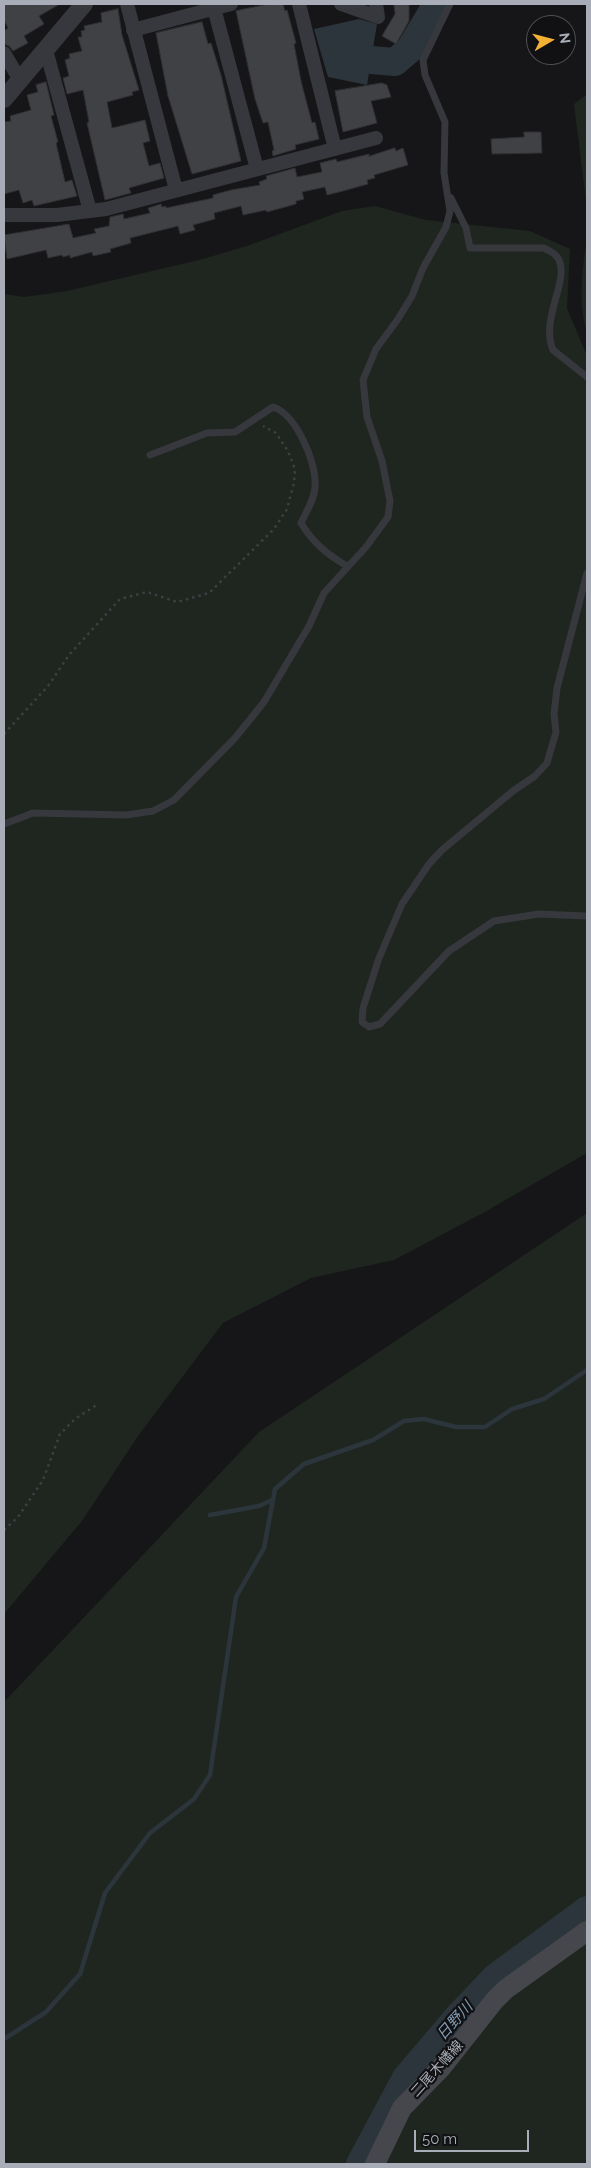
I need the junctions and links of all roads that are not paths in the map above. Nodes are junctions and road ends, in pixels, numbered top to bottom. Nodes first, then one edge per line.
1 (84, 4) edge
2 (127, 4) edge
3 (231, 4) edge
4 (299, 4) edge
5 (341, 4) edge
6 (376, 4) edge
7 (450, 4) edge
8 (214, 8) junction
9 (134, 30) junction
10 (46, 50) junction
11 (4, 54) edge
12 (20, 80) junction
13 (4, 99) edge
14 (376, 138) dead end
15 (335, 149) junction
16 (257, 169) junction
17 (176, 190) junction
18 (449, 196) junction
19 (90, 211) junction
20 (4, 215) edge
21 (587, 377) edge
22 (150, 456) dead end
23 (347, 566) junction
24 (587, 573) edge
25 (4, 824) edge
26 (587, 916) edge
27 (587, 1931) edge
28 (375, 2164) edge

1 - 10 street
2 - 9 street
3 - 8 street
4 - 15 street
5 - 6 street
7 - 18 lane
8 - 9 street
8 - 16 street
9 - 17 street
10 - 12 street
10 - 19 street
11 - 12 street
12 - 13 street
14 - 15 street
15 - 16 street
16 - 17 street
17 - 19 street
18 - 21 lane
18 - 23 lane
19 - 20 street
22 - 23 lane
23 - 25 lane
24 - 26 lane
27 - 28 main road, 二尾木幡線

